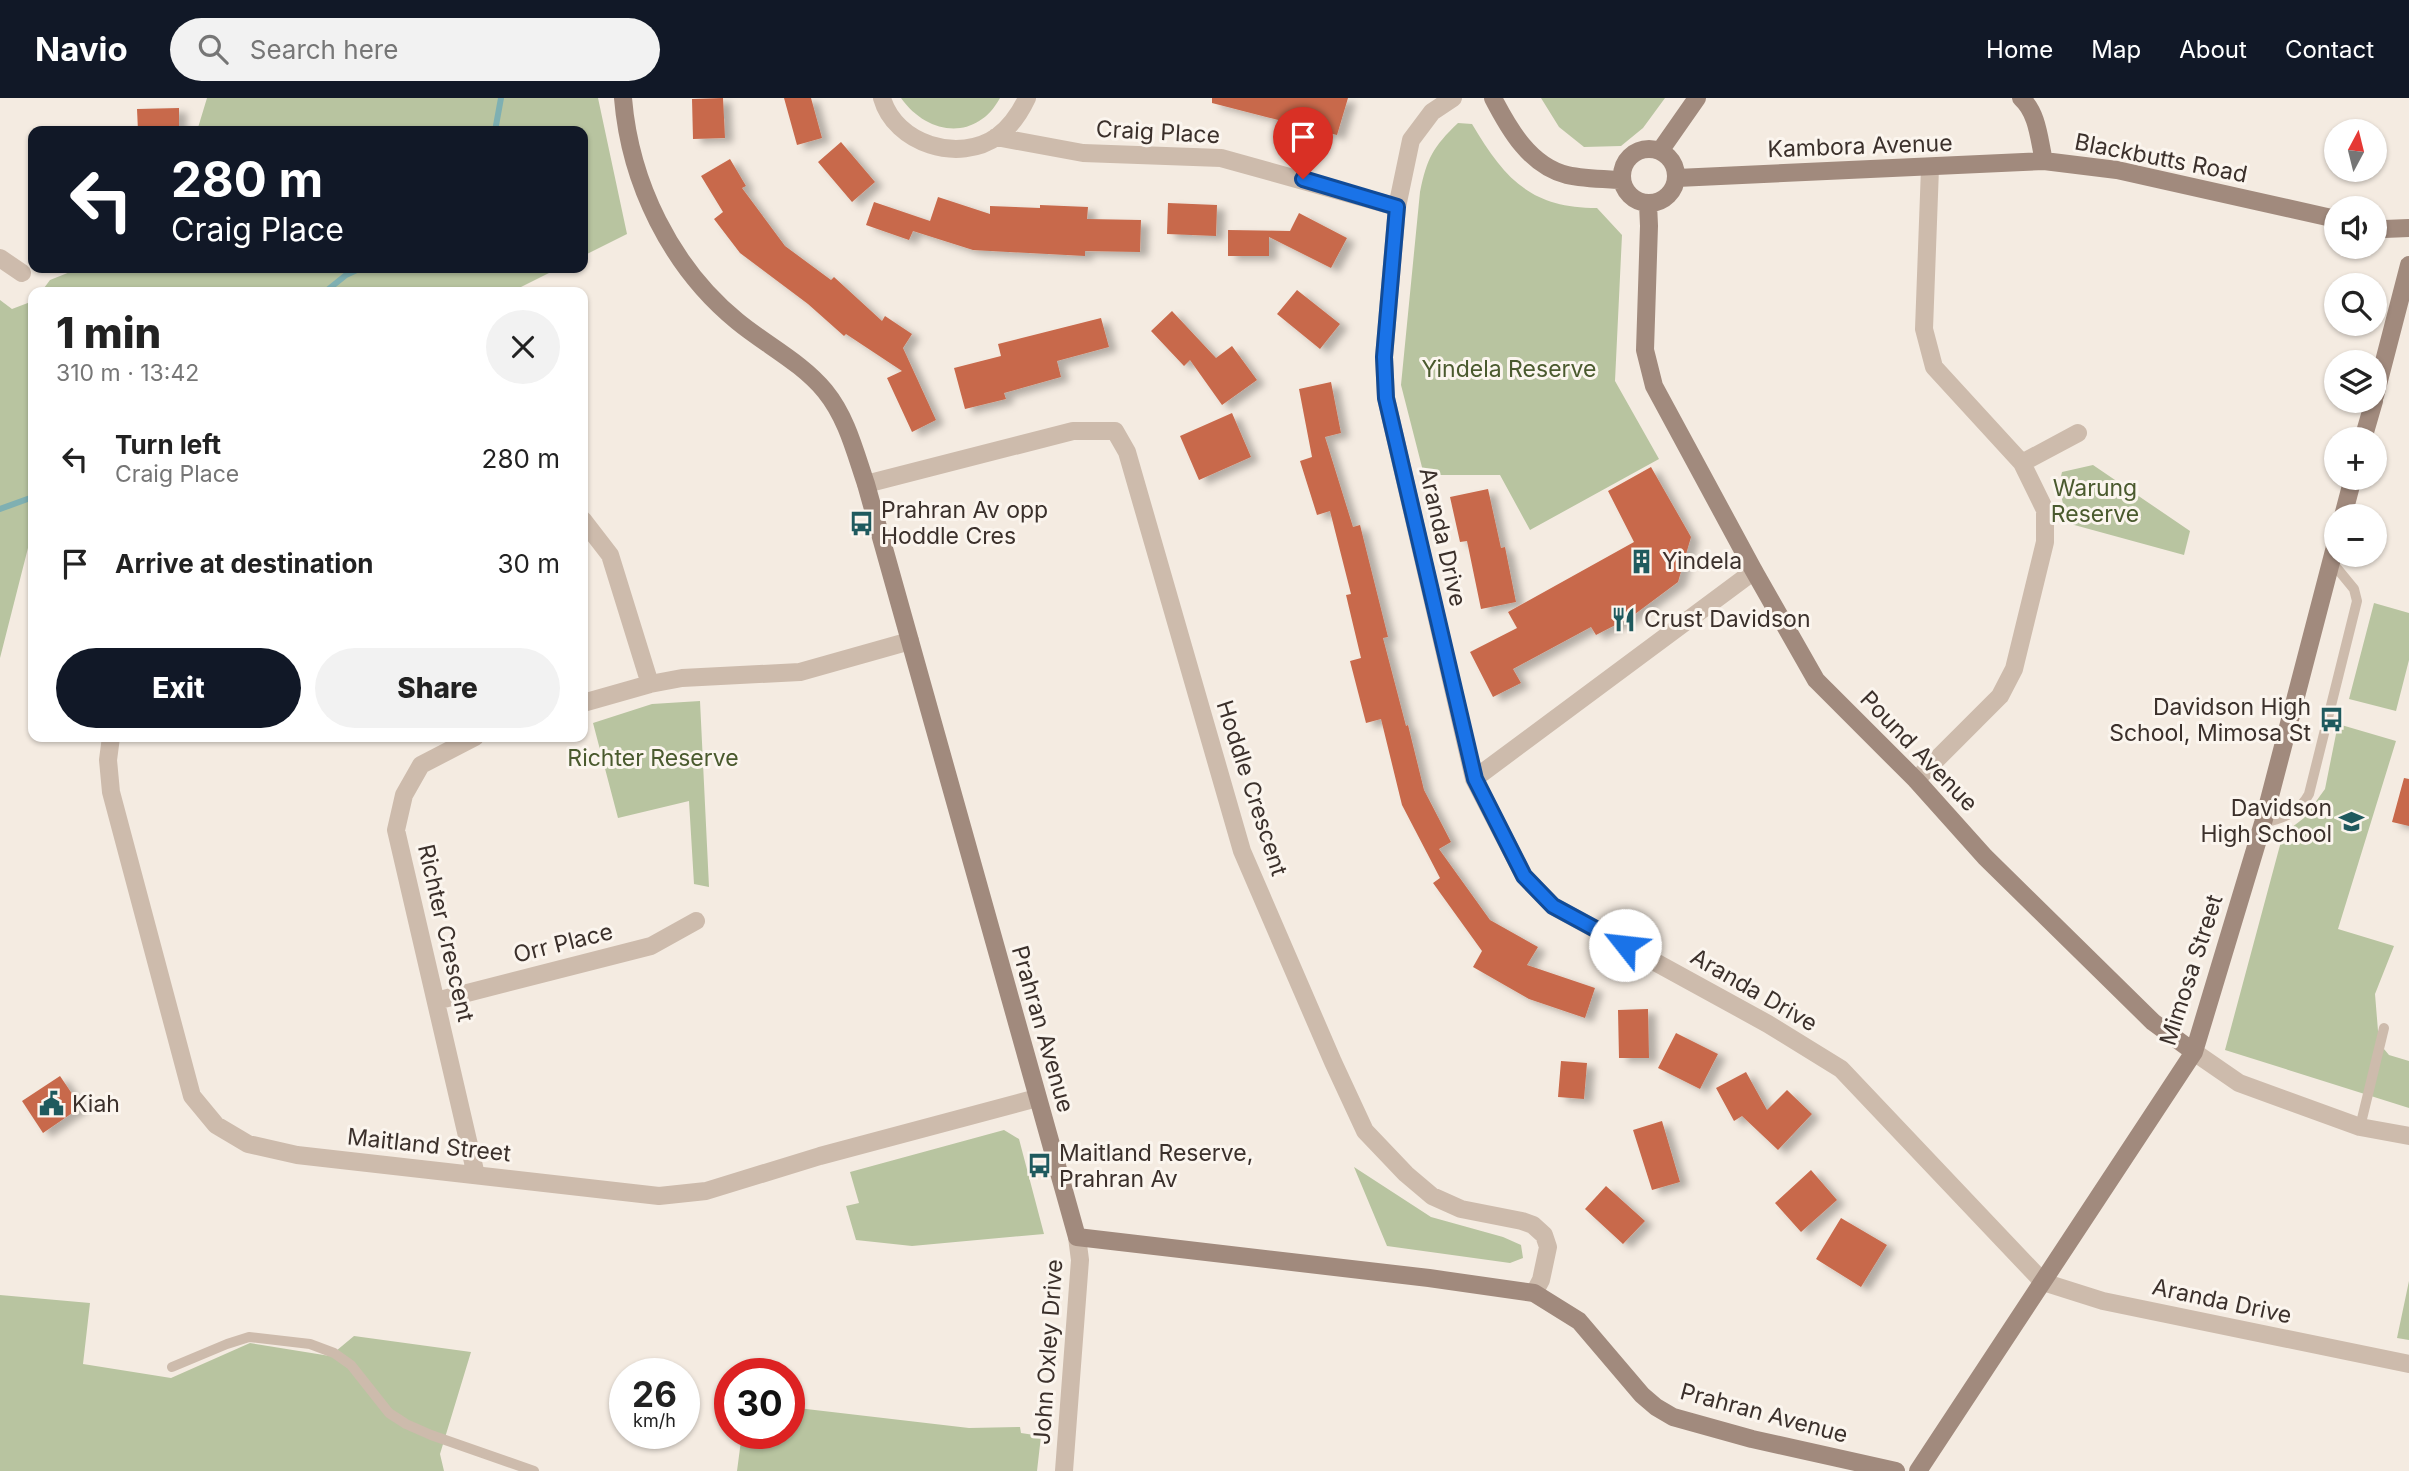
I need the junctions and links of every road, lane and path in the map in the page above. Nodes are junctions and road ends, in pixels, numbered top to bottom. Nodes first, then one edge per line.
1 (623, 98) edge
2 (882, 98) edge
3 (1027, 98) edge
4 (1453, 98) edge
5 (1493, 98) edge
6 (1697, 98) edge
7 (2021, 98) edge
8 (996, 137) junction
9 (1660, 151) junction
10 (2044, 161) junction
11 (1930, 168) junction
12 (1677, 178) junction
13 (1622, 180) junction
14 (1648, 203) junction
15 (1397, 207) junction
16 (2324, 216) edge
17 (2409, 228) edge
18 (2387, 229) edge
19 (0, 258) edge
20 (2409, 265) edge
21 (28, 270) edge
22 (2387, 350) edge
23 (2078, 433) dead end
24 (2022, 463) junction
25 (866, 484) junction
26 (588, 526) edge
27 (2329, 567) edge
28 (2336, 567) edge
29 (1754, 571) junction
30 (910, 641) junction
31 (650, 684) junction
32 (588, 702) edge
33 (110, 742) edge
34 (465, 742) edge
35 (1475, 779) junction
36 (1916, 780) junction
37 (2263, 823) junction
38 (696, 921) dead end
39 (436, 1001) junction
40 (2384, 1028) dead end
41 (2194, 1052) junction
42 (1037, 1098) junction
43 (2360, 1127) junction
44 (2409, 1136) edge
45 (476, 1175) junction
46 (1077, 1237) junction
47 (2043, 1282) junction
48 (1534, 1293) junction
49 (2409, 1364) edge
50 (172, 1367) dead end
51 (534, 1471) edge
52 (1064, 1471) edge
53 (1896, 1471) edge
54 (1918, 1471) edge

1 - 25 street, Prahran Avenue
2 - 8 street, Craig Place
3 - 8 street, Craig Place
4 - 15 street, Aranda Drive
5 - 13 street
6 - 9 street
7 - 10 street, Blackbutts Road
8 - 15 street, Craig Place
9 - 12 street
9 - 13 street
10 - 11 street, Kambora Avenue
10 - 16 street, Blackbutts Road
11 - 12 street, Kambora Avenue
11 - 24 street
12 - 14 street
13 - 14 street
14 - 29 street, Pound Avenue
15 - 35 street, Aranda Drive
17 - 18 street
19 - 21 street
20 - 22 street
23 - 24 street
24 - 36 street
25 - 30 street, Prahran Avenue
25 - 48 street, Hoddle Crescent
26 - 31 street
27 - 37 street, Mimosa Street
28 - 37 lane
29 - 35 street
29 - 36 street, Pound Avenue
30 - 31 street
30 - 42 street, Prahran Avenue
31 - 32 street
33 - 45 street, Maitland Street
34 - 39 street, Richter Crescent
35 - 47 street, Aranda Drive
36 - 41 street, Pound Avenue
37 - 41 street, Mimosa Street
38 - 39 street, Orr Place
39 - 45 street, Richter Crescent
40 - 43 lane
41 - 43 street, Pound Avenue
41 - 47 street, Mimosa Street
42 - 45 street, Maitland Street
42 - 46 street, Prahran Avenue
43 - 44 street, Pound Avenue
46 - 48 street, Prahran Avenue
46 - 52 street, John Oxley Drive
47 - 49 street, Aranda Drive
47 - 54 street, Mimosa Street
48 - 53 street, Prahran Avenue
50 - 51 lane

